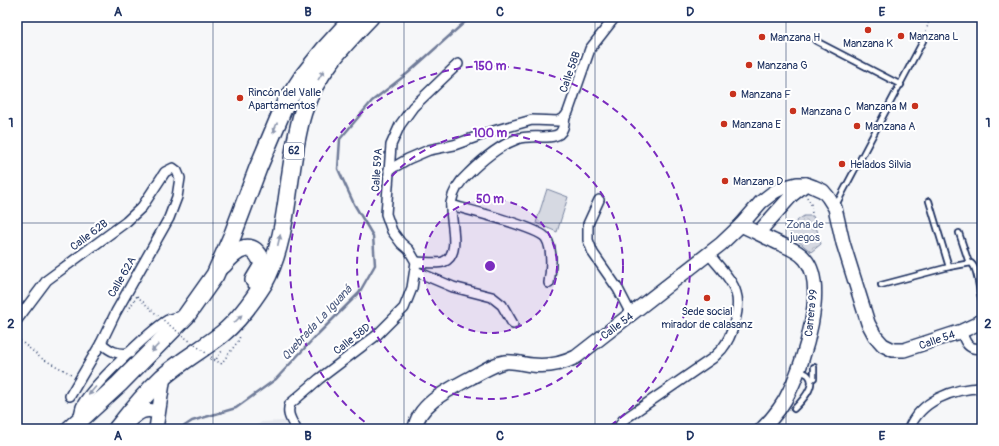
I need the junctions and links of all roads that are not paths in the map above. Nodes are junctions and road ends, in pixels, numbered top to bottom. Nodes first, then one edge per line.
1 (370, 17) edge
2 (615, 17) edge
3 (344, 24) edge
4 (923, 41) road end
5 (816, 42) dead end
6 (458, 64) dead end
7 (901, 85) junction
8 (565, 117) junction
9 (173, 168) joint
10 (389, 170) junction
11 (802, 187) junction
12 (599, 200) dead end
13 (929, 201) dead end
14 (451, 205) junction
15 (835, 208) junction
16 (741, 225) junction
17 (758, 233) junction
18 (959, 233) dead end
19 (709, 254) junction
20 (969, 263) junction
21 (415, 266) junction
22 (949, 267) junction
23 (215, 275) junction
24 (549, 283) dead end
25 (881, 285) dead end
26 (252, 301) junction
27 (982, 301) edge
28 (632, 314) junction
29 (186, 316) junction
30 (17, 320) edge
31 (982, 320) edge
32 (513, 324) dead end
33 (962, 331) junction
34 (101, 343) junction
35 (982, 348) edge
36 (130, 352) junction
37 (814, 367) dead end
38 (110, 371) junction
39 (799, 371) junction
40 (164, 376) junction
41 (811, 380) junction
42 (982, 388) edge
43 (70, 396) dead end
44 (794, 409) dead end
45 (158, 412) junction
46 (74, 425) edge
47 (117, 429) edge
48 (120, 429) edge
49 (156, 429) edge
50 (296, 429) edge
51 (415, 429) edge
52 (618, 429) edge
53 (762, 429) edge
54 (909, 429) edge

26 -> 1 highway, 62
2 - 8 street, Calle 58B
3 -> 23 highway, 62
4 - 7 lane
5 - 7 lane
6 - 10 street, Calle 59A
7 - 15 lane
8 - 10 street
8 - 14 street, Calle 58B
9 - 30 street, Calle 62B
9 - 34 street, Calle 62A
10 - 21 street, Calle 59A
11 - 15 street, Calle 54
11 - 16 street, Calle 54
11 - 17 street
12 - 28 street
13 - 22 lane
14 - 21 street
14 - 24 street
15 - 33 street, Calle 54
16 - 17 street, Carrera 99
16 - 19 street, Calle 54
17 - 39 street, Carrera 99
18 - 20 lane
19 - 28 street, Calle 54
19 - 52 street
20 - 22 lane
20 - 27 lane
21 - 32 street
21 - 50 street, Calle 58D
22 - 25 lane
23 - 26 highway
23 - 29 highway, 62
40 -> 26 highway, 62
28 - 51 street, Calle 54
29 - 36 street
29 -> 46 highway, 62
31 - 33 street, Calle 54
33 - 35 street
34 - 36 street
34 - 38 street
34 - 43 street, Calle 62A
36 - 38 street
37 - 41 lane
38 -> 46 street
39 - 41 lane
39 - 53 street, Carrera 99
40 - 45 street
40 - 47 highway, 62
41 - 44 lane
42 - 54 street
45 - 48 street
45 - 49 street

